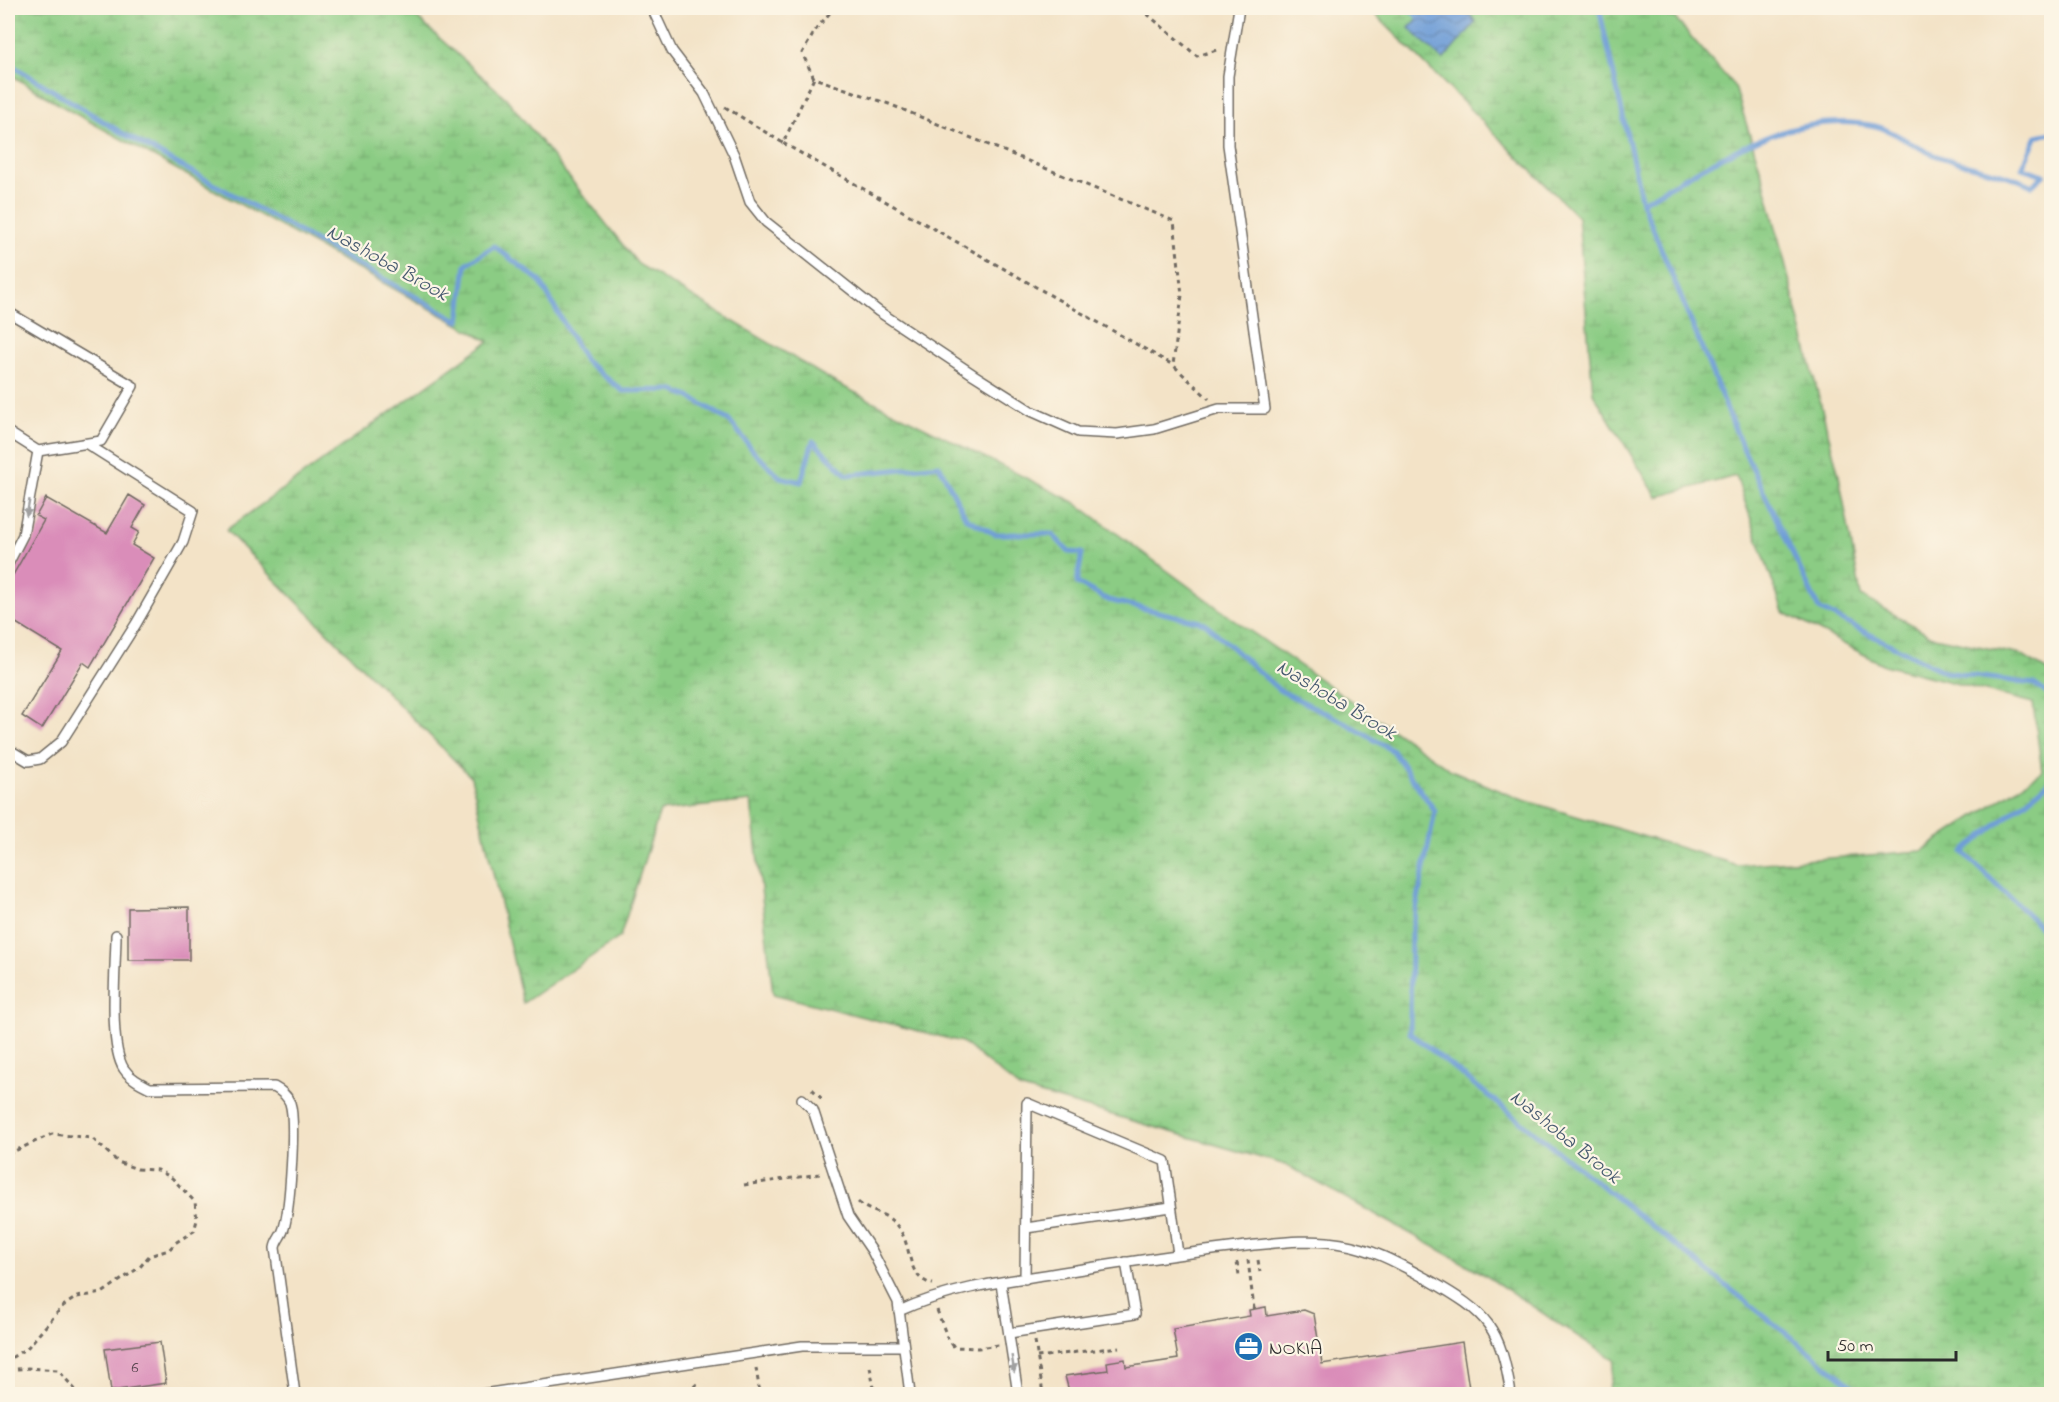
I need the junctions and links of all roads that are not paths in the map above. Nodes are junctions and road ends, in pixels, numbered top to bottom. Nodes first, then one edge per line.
1 (652, 8) edge
2 (1239, 8) edge
3 (8, 312) edge
4 (8, 432) edge
5 (87, 444) junction
6 (39, 451) junction
7 (8, 564) edge
8 (8, 749) edge
9 (116, 935) dead end
10 (802, 1099) dead end
11 (1171, 1207) junction
12 (1026, 1228) junction
13 (1178, 1254) junction
14 (1126, 1262) junction
15 (1025, 1279) junction
16 (1001, 1283) junction
17 (899, 1311) junction
18 (1009, 1333) junction
19 (903, 1346) junction
20 (295, 1395) edge
21 (483, 1395) edge
22 (910, 1395) edge
23 (1018, 1395) edge
24 (1511, 1395) edge

1 - 2 lane
3 - 5 lane
4 - 6 lane
5 - 6 lane
5 - 8 lane
6 -> 7 lane
9 - 20 lane
10 - 17 lane
11 - 12 lane
11 - 12 lane
11 - 13 lane
12 - 15 lane
13 - 14 lane
13 - 24 lane
14 - 15 lane
14 - 18 lane
15 - 16 lane
16 - 17 lane
16 - 18 lane
17 - 19 lane
18 -> 23 lane
19 - 21 lane
19 - 22 lane

